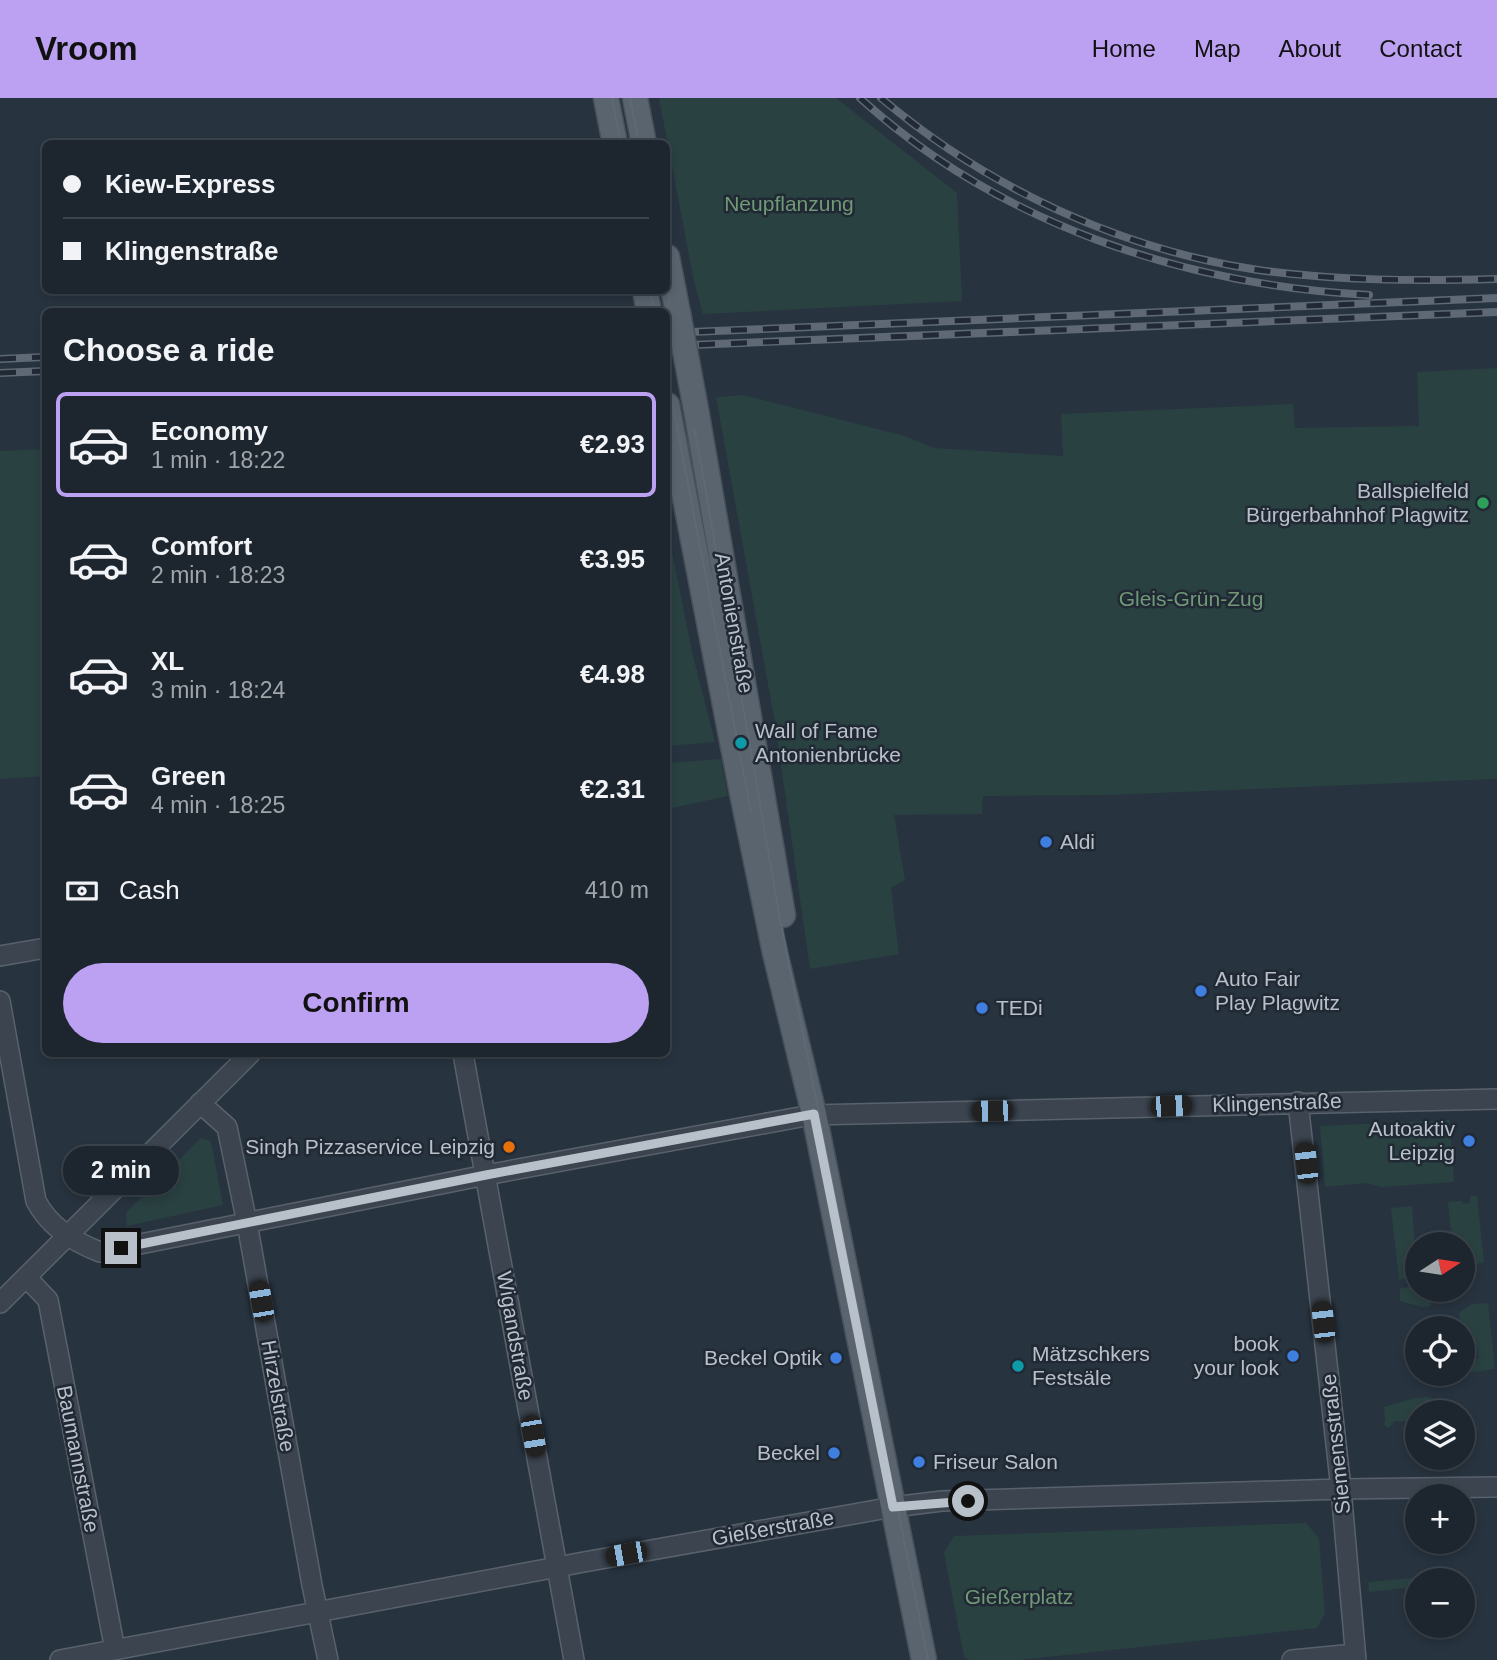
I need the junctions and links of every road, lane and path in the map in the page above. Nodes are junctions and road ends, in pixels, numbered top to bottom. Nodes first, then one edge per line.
1 (606, 98) edge
2 (635, 98) edge
3 (614, 140) edge
4 (643, 140) edge
5 (670, 272) edge
6 (670, 420) edge
7 (741, 730) junction
8 (42, 949) edge
9 (0, 956) edge
10 (0, 1001) edge
11 (247, 1057) edge
12 (464, 1057) edge
13 (1497, 1099) edge
14 (1298, 1102) junction
15 (200, 1103) junction
16 (814, 1114) junction
17 (486, 1175) junction
18 (247, 1223) junction
19 (67, 1235) junction
20 (26, 1277) junction
21 (0, 1303) edge
22 (1497, 1487) edge
23 (1341, 1489) junction
24 (893, 1507) junction
25 (556, 1567) junction
26 (318, 1612) junction
27 (115, 1650) junction
28 (1355, 1657) edge
29 (60, 1660) edge
30 (328, 1660) edge
31 (574, 1660) edge
32 (924, 1660) edge
33 (1292, 1660) edge

1 - 3 main road
2 - 4 main road
5 - 7 main road, Antonienstraße, bridge
6 - 7 main road, Antonienstraße
7 - 16 main road, Antonienstraße
8 - 9 street
10 - 19 street
11 - 15 street
12 - 17 street, Wigandstraße
13 - 14 street, Klingenstraße
14 - 16 street, Klingenstraße
14 - 23 street, Siemensstraße
15 - 18 street, Hirzelstraße
15 - 19 street
16 - 17 street, Klingenstraße
16 - 24 main road, Antonienstraße
17 - 18 street, Klingenstraße
17 - 25 street, Wigandstraße
18 - 19 street, Klingenstraße
18 - 26 street, Hirzelstraße
19 - 20 street
20 - 21 street
20 - 27 street, Baumannstraße
22 - 23 street, Gießerstraße
23 - 24 street, Gießerstraße
23 - 28 street, Siemensstraße
24 - 25 street, Gießerstraße
24 - 32 main road, Antonienstraße
25 - 26 street, Gießerstraße
25 - 31 street, Wigandstraße
26 - 27 street, Gießerstraße
26 - 30 street, Hirzelstraße
27 - 29 street, Gießerstraße
28 - 33 street

